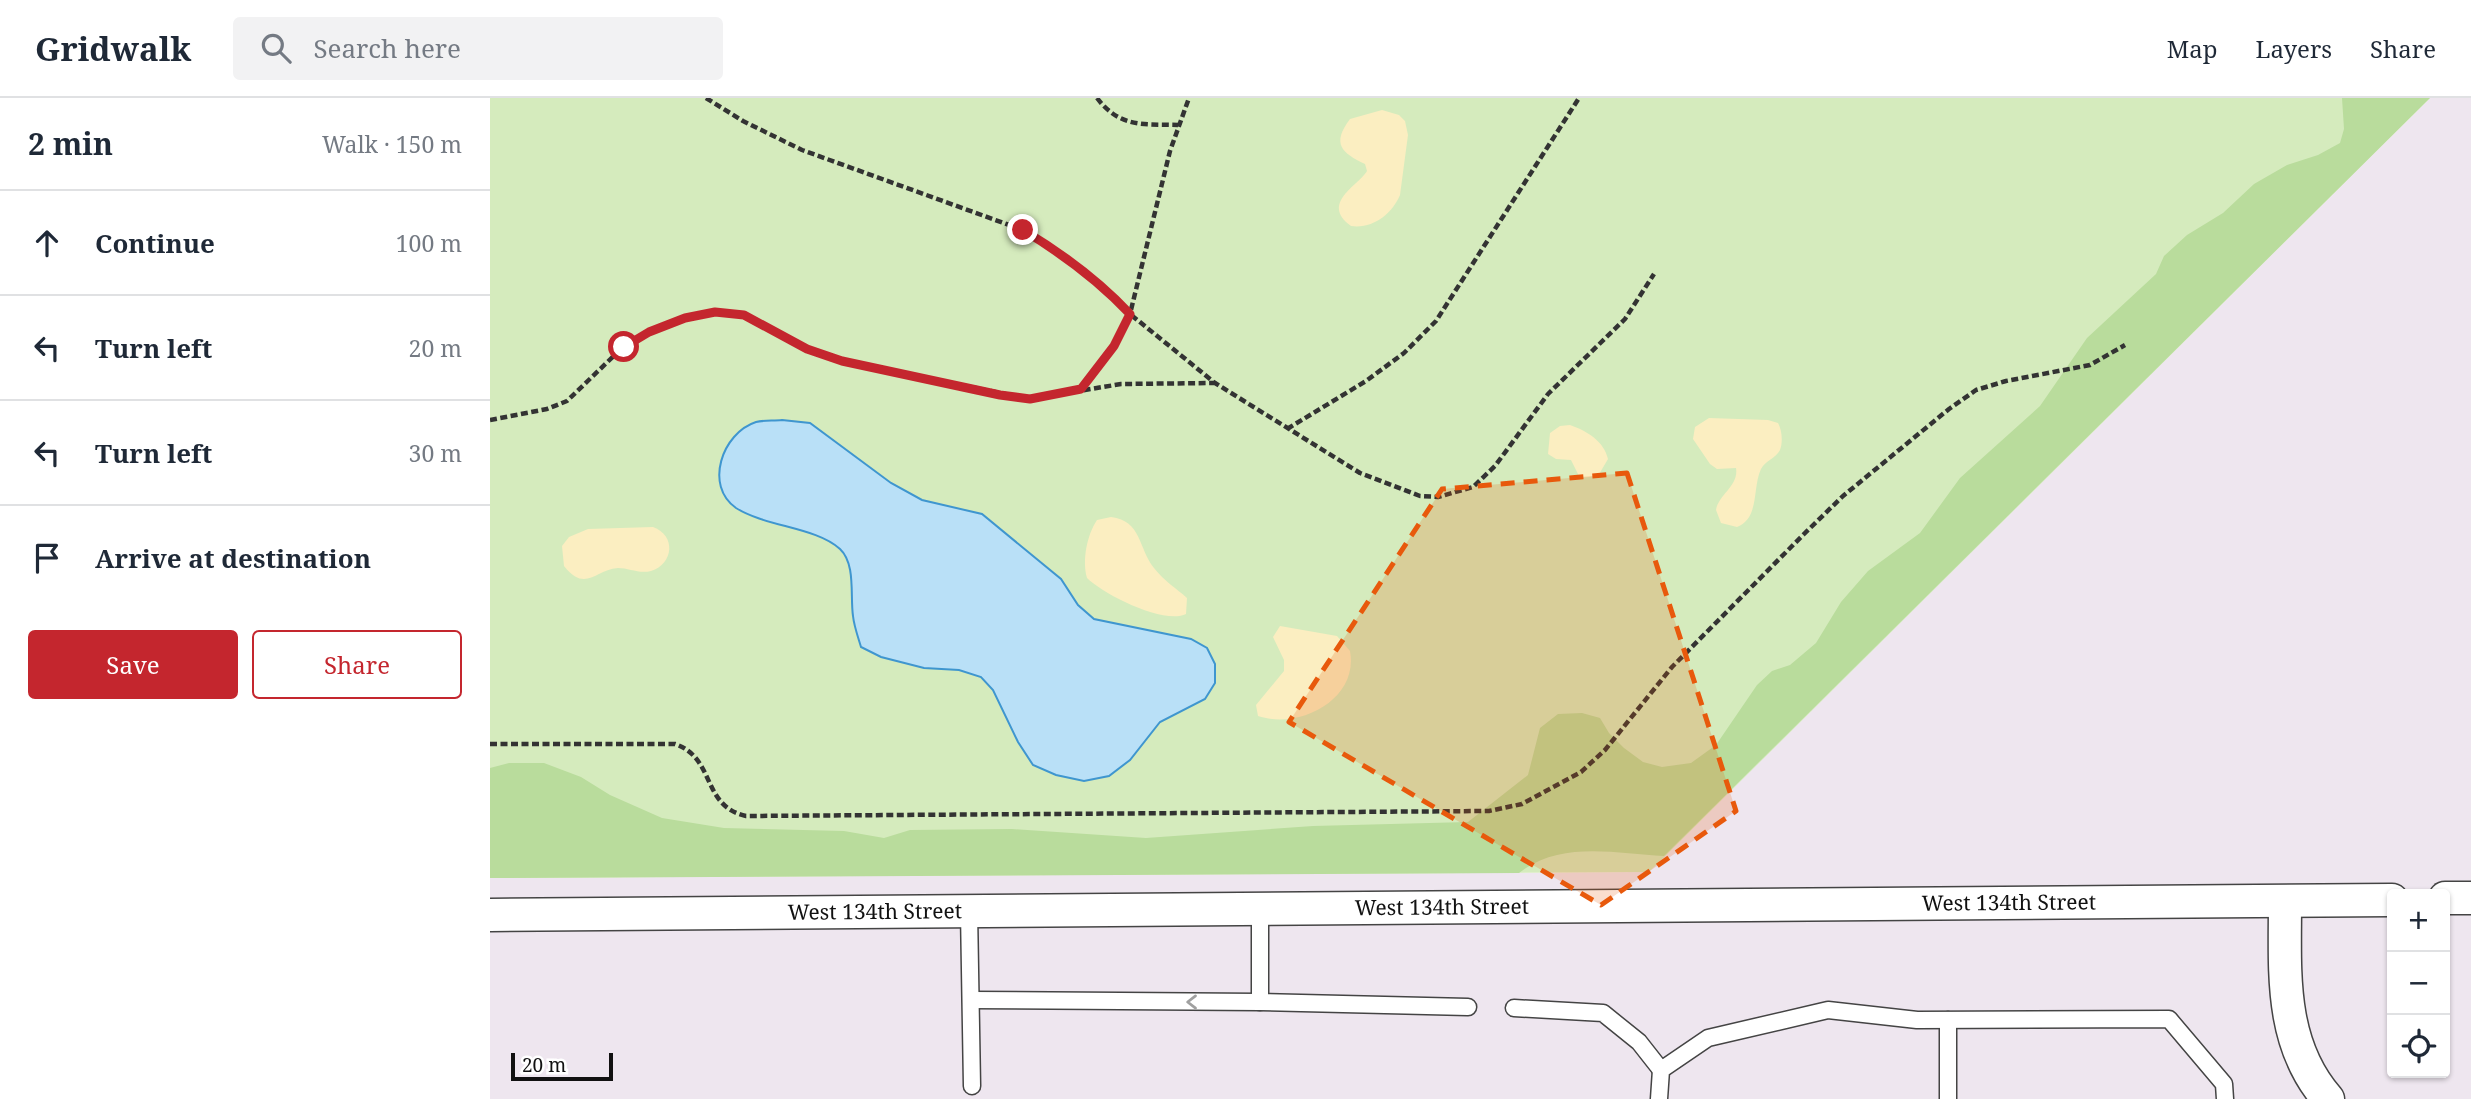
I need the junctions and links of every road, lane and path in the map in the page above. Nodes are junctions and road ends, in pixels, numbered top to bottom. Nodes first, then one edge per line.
1 (706, 98) edge
2 (1097, 98) edge
3 (1189, 98) edge
4 (1579, 98) edge
5 (1178, 125) junction
6 (1654, 274) dead end
7 (1130, 314) junction
8 (2125, 345) dead end
9 (1215, 383) junction
10 (1081, 389) junction
11 (490, 420) edge
12 (1287, 429) junction
13 (490, 744) edge
14 (2450, 898) edge
15 (2471, 898) edge
16 (2387, 900) edge
17 (2286, 902) junction
18 (1260, 909) junction
19 (969, 911) junction
20 (490, 915) edge
21 (971, 1000) junction
22 (1260, 1002) junction
23 (1468, 1007) dead end
24 (1514, 1008) dead end
25 (1948, 1020) junction
26 (1661, 1070) junction
27 (972, 1086) dead end
28 (1659, 1099) edge
29 (1948, 1099) edge
30 (2225, 1099) edge
31 (2328, 1099) edge

1 - 7 path
2 - 5 path
3 - 5 path
4 - 12 path
5 - 7 path
6 - 12 path
7 - 9 path
7 - 10 path
8 - 13 path
9 - 10 path
9 - 12 path
10 - 11 path
14 - 15 street
16 - 17 street, West 134th Street
17 - 18 street, West 134th Street
17 - 31 street
18 - 19 street, West 134th Street
18 - 22 lane
19 - 20 street, West 134th Street
19 - 21 lane
22 -> 21 lane
21 - 27 lane
22 - 23 lane
24 - 26 lane
25 - 26 lane
25 - 29 lane
25 - 30 lane
26 - 28 lane

